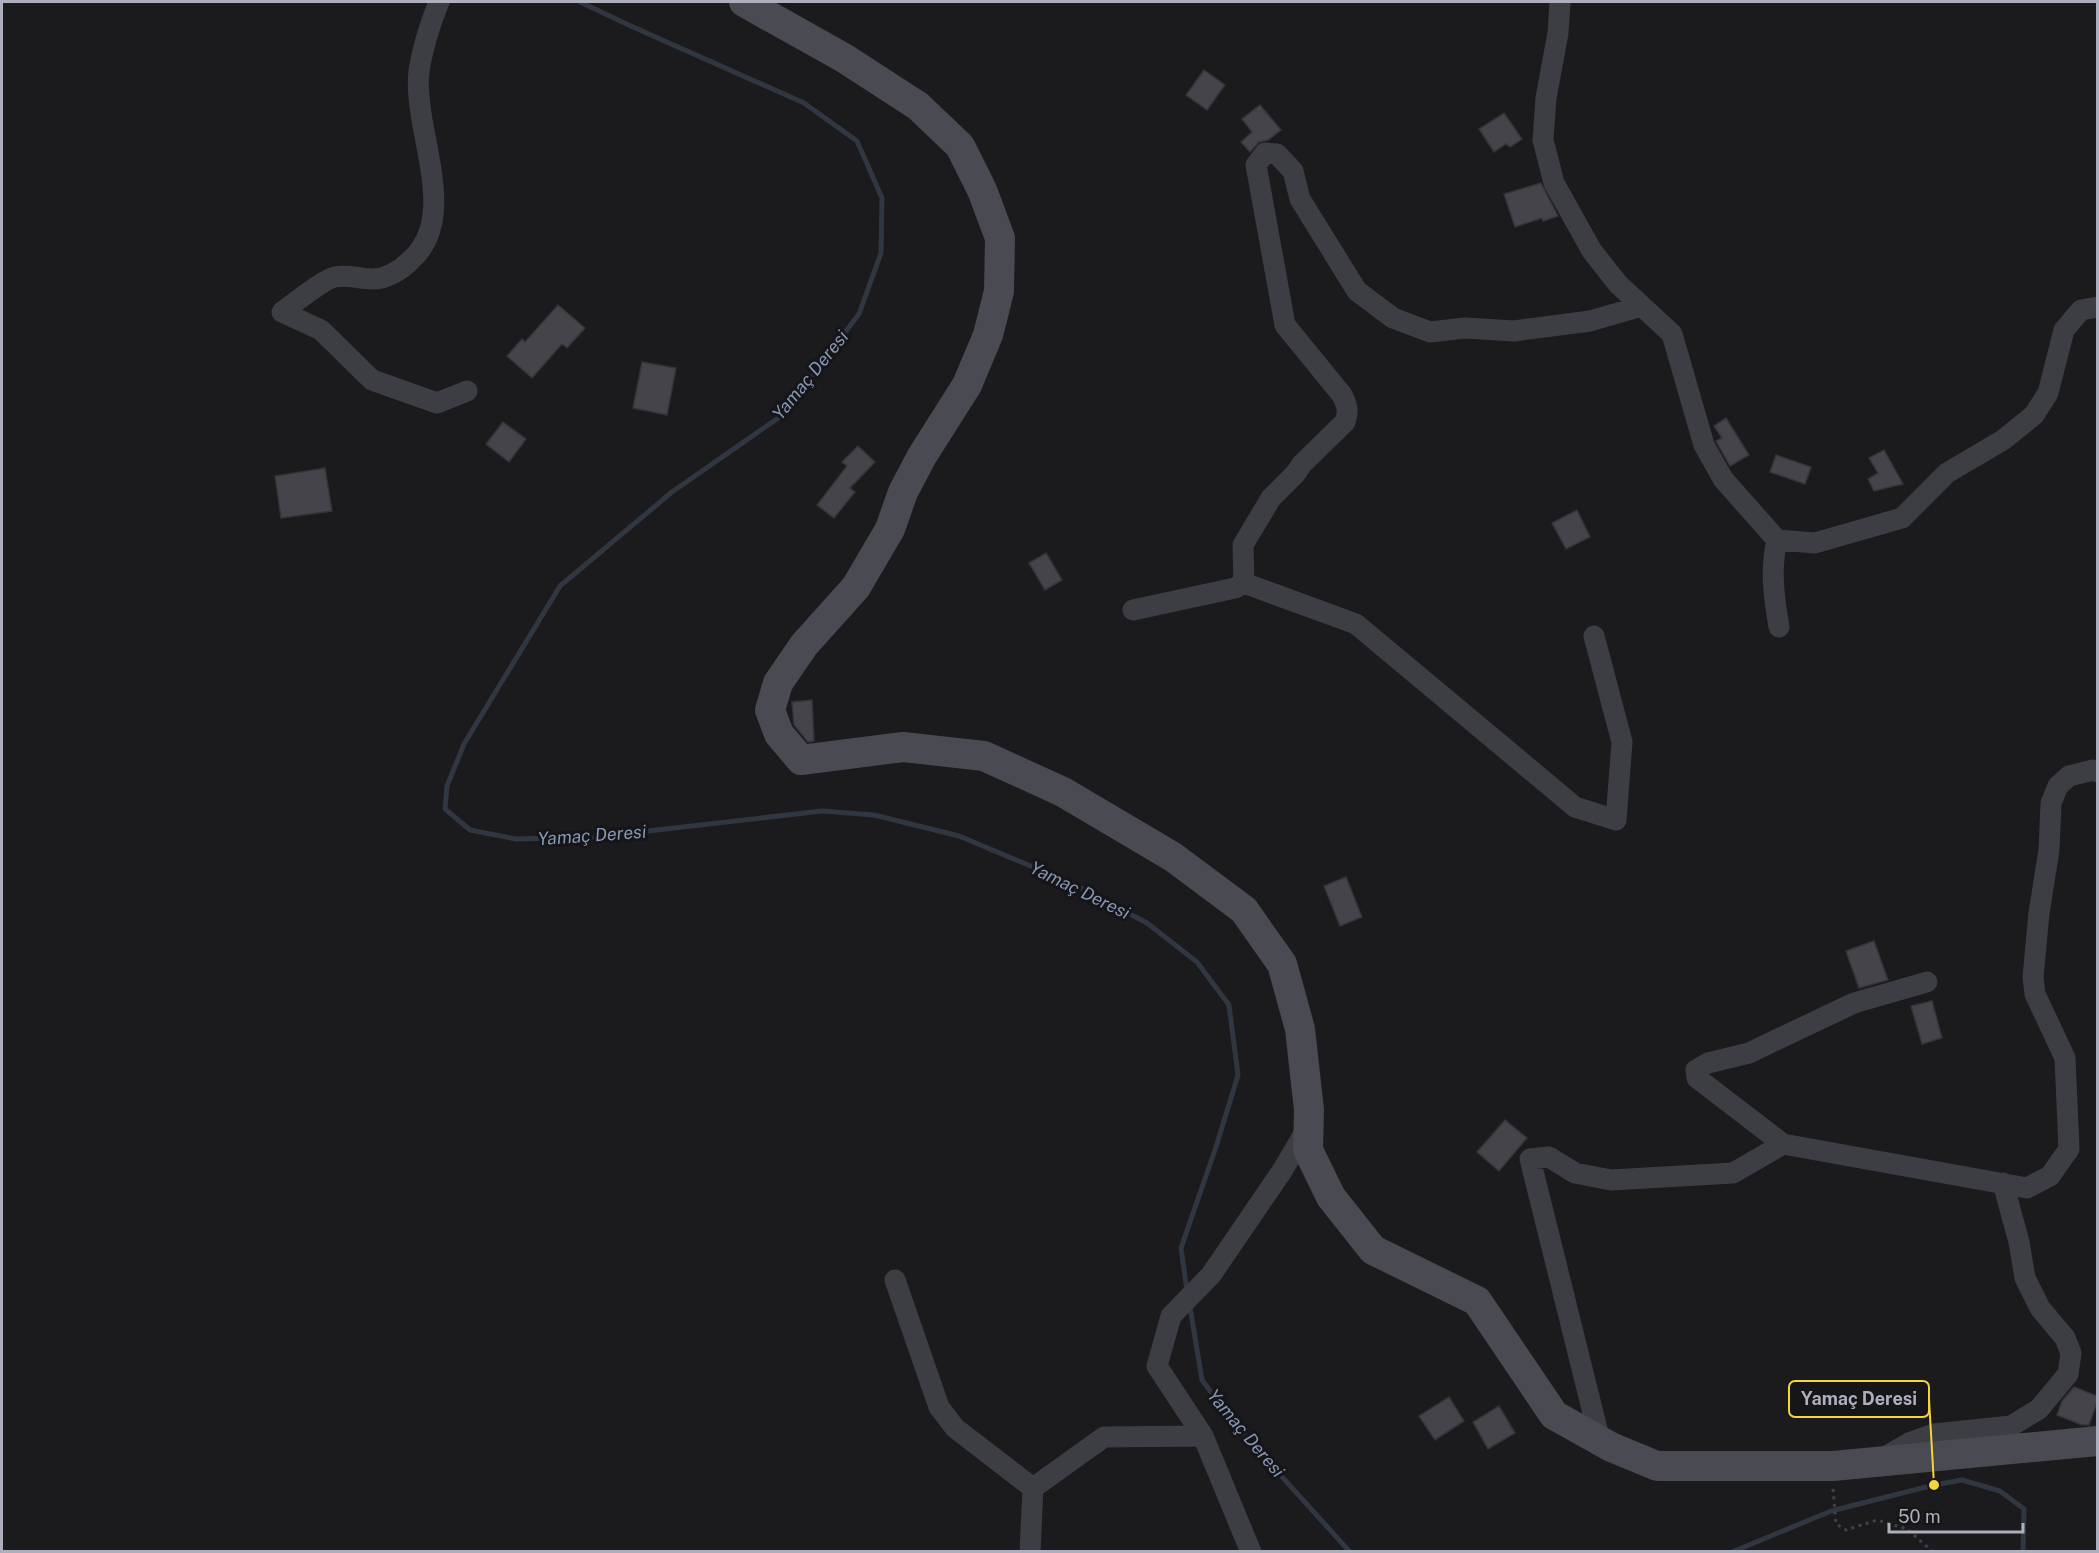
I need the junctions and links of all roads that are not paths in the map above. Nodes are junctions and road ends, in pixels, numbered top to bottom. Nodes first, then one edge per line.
1 (439, 2) edge
2 (744, 2) edge
3 (1560, 2) edge
4 (1642, 306) junction
5 (2097, 308) edge
6 (467, 391) dead end
7 (1777, 540) junction
8 (1244, 583) junction
9 (1133, 610) dead end
10 (1779, 627) dead end
11 (1594, 636) dead end
12 (2097, 772) edge
13 (1927, 982) dead end
14 (1309, 1126) junction
15 (1783, 1144) junction
16 (2003, 1184) junction
17 (895, 1280) dead end
18 (1203, 1436) junction
19 (1600, 1441) junction
20 (2097, 1441) edge
21 (1877, 1461) junction
22 (1033, 1488) junction
23 (1030, 1551) edge
24 (1251, 1551) edge

1 - 6 street
2 - 14 street
3 - 4 street
4 - 7 street
4 - 8 street
5 - 7 street
7 - 10 street
8 - 9 street
8 - 11 street
12 - 16 street
13 - 15 street
14 - 18 street
14 - 19 street
15 - 16 street
15 - 19 street
16 - 21 street
17 - 22 street
18 - 22 street
18 - 24 street
19 - 21 street
20 - 21 street
22 - 23 street

